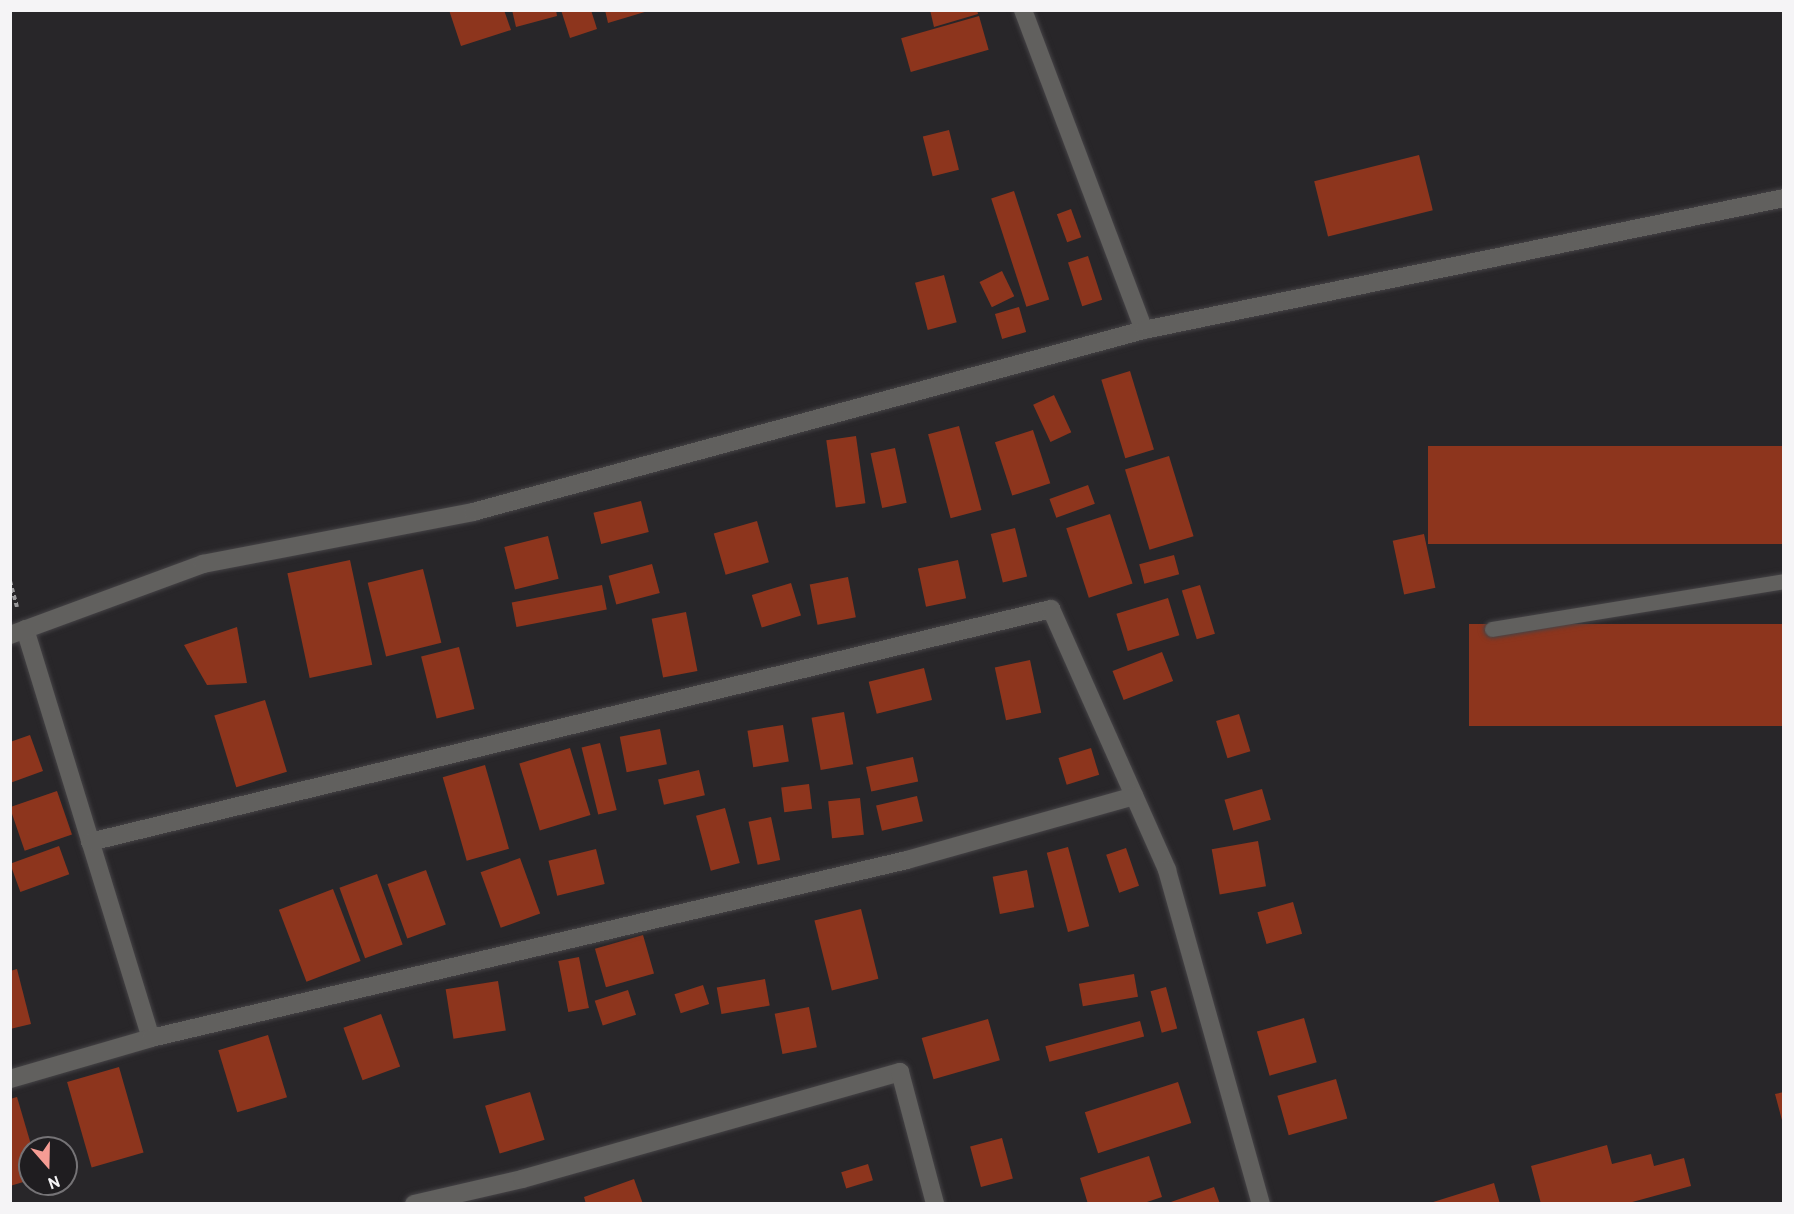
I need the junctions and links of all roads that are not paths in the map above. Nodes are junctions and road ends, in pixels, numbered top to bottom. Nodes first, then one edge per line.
1 (1023, 10) edge
2 (1784, 198) edge
3 (1144, 330) junction
4 (1784, 581) edge
5 (1492, 628) dead end
6 (18, 632) edge
7 (1134, 796) junction
8 (90, 842) junction
9 (151, 1038) junction
10 (10, 1079) edge
11 (414, 1203) edge
12 (936, 1203) edge
13 (1262, 1203) edge

1 - 3 street
2 - 3 street
3 - 6 street
4 - 5 lane
6 - 8 street
7 - 8 street
7 - 9 street
7 - 13 street
8 - 9 street
9 - 10 street
11 - 12 street

